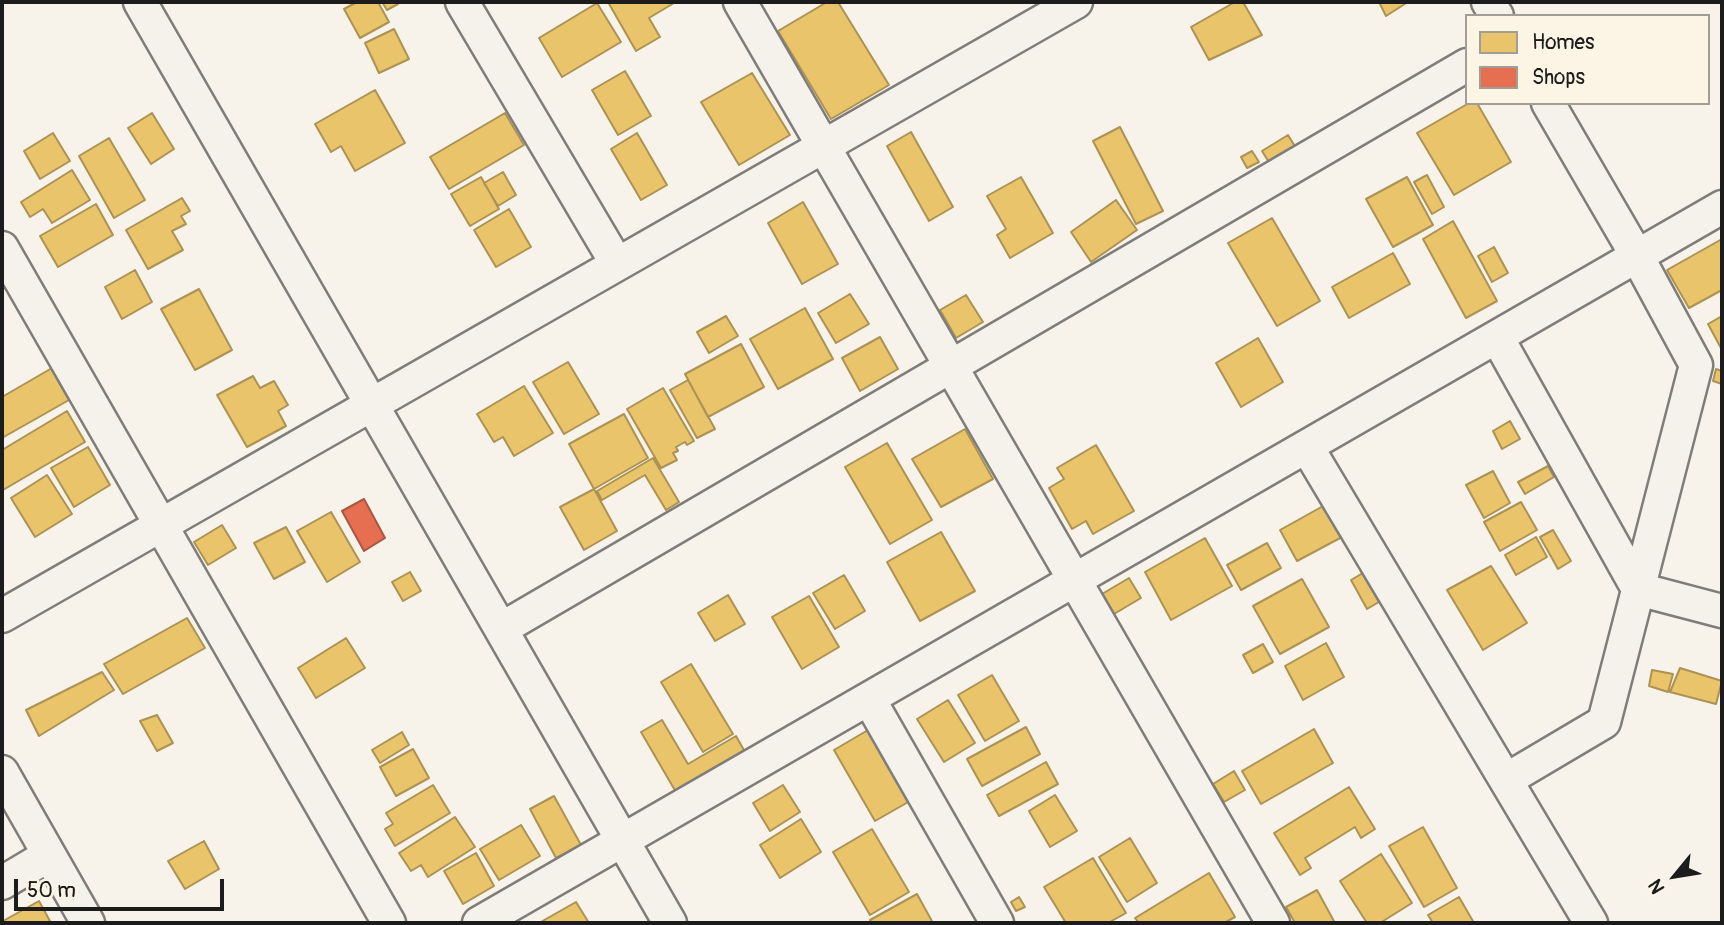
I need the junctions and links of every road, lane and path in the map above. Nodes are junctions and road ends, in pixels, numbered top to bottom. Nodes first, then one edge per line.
1 (140, 2) edge
2 (463, 2) edge
3 (740, 2) edge
4 (1076, 2) edge
5 (1465, 66) edge
6 (1549, 105) edge
7 (824, 146) junction
8 (1722, 207) edge
9 (2, 248) edge
10 (1637, 256) junction
11 (617, 264) junction
12 (1497, 337) junction
13 (951, 366) junction
14 (372, 405) junction
15 (1307, 447) junction
16 (160, 526) junction
17 (1074, 580) junction
18 (1638, 589) junction
19 (1722, 611) edge
20 (2, 617) edge
21 (501, 629) junction
22 (869, 699) junction
23 (2, 772) edge
24 (1506, 780) junction
25 (623, 841) junction
26 (49, 855) junction
27 (2, 883) edge
28 (88, 923) edge
29 (389, 923) edge
30 (479, 923) edge
31 (670, 923) edge
32 (997, 923) edge
33 (1273, 923) edge
34 (1591, 923) edge

1 - 14 street
2 - 11 street
3 - 7 street
4 - 7 street
5 - 13 street
6 - 10 street
7 - 11 street
7 - 13 street
8 - 10 street
9 - 16 street
10 - 12 street
10 - 18 street
11 - 14 street
12 - 15 street
12 - 18 street
13 - 17 street
13 - 21 street
14 - 16 street
14 - 21 street
15 - 17 street
15 - 24 street
16 - 20 street
16 - 29 street
17 - 22 street
17 - 33 street
18 - 19 street
18 - 24 street
21 - 25 street
22 - 25 street
22 - 32 street
23 - 26 street
24 - 34 street
25 - 30 street
25 - 31 street
26 - 27 street
26 - 28 street

